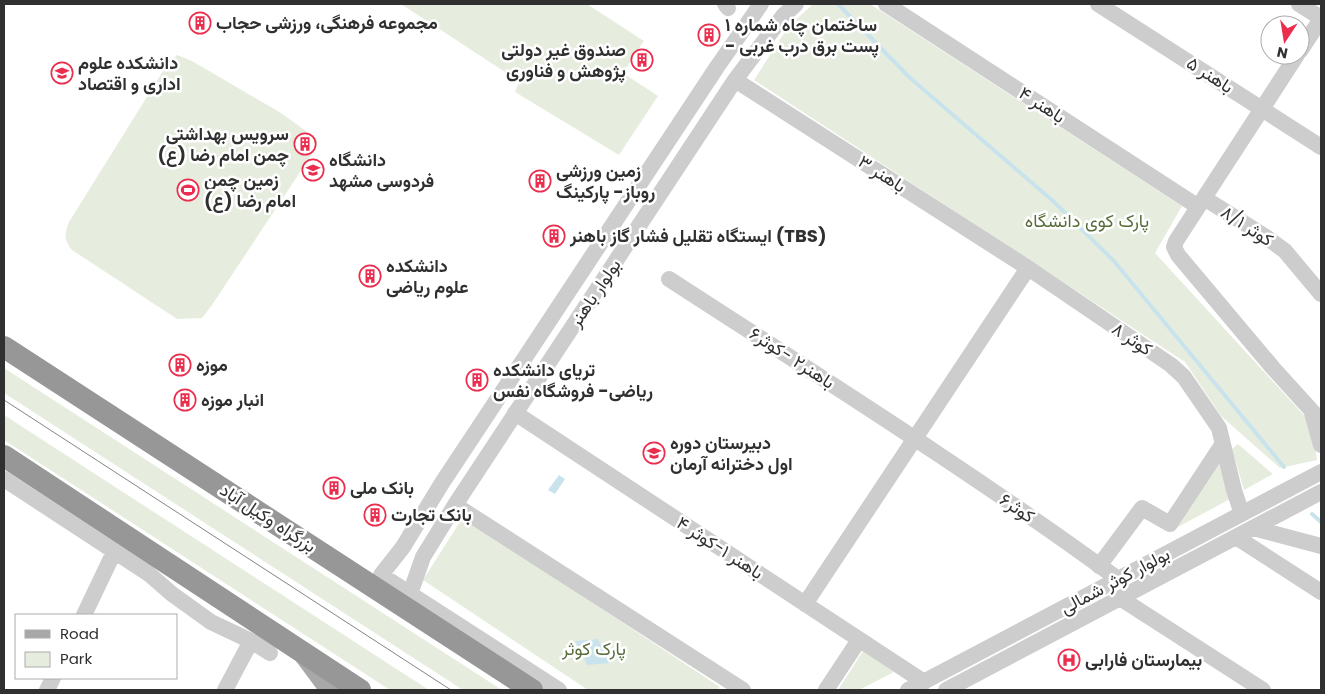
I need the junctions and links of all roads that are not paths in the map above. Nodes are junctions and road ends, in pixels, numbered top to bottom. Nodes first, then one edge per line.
1 (761, 4) edge
2 (796, 4) edge
3 (886, 4) edge
4 (1098, 4) edge
5 (1299, 4) edge
6 (1321, 18) edge
7 (1310, 35) edge
8 (1290, 65) edge
9 (736, 80) junction
10 (1262, 108) junction
11 (1321, 147) edge
12 (1200, 202) junction
13 (1028, 268) junction
14 (669, 279) dead end
15 (1321, 294) edge
16 (4, 347) edge
17 (532, 347) junction
18 (551, 359) junction
19 (515, 414) junction
20 (1317, 417) edge
21 (915, 438) junction
22 (1321, 444) edge
23 (1222, 445) junction
24 (4, 456) edge
25 (1321, 472) edge
26 (4, 478) edge
27 (1321, 492) edge
28 (455, 505) junction
29 (1242, 514) junction
30 (1253, 528) junction
31 (1236, 537) junction
32 (1321, 546) edge
33 (403, 547) junction
34 (114, 552) junction
35 (423, 557) junction
36 (1099, 566) junction
37 (1118, 579) junction
38 (1321, 592) edge
39 (410, 594) junction
40 (1120, 598) junction
41 (805, 604) junction
42 (84, 614) edge
43 (465, 629) junction
44 (859, 640) junction
45 (251, 642) junction
46 (471, 651) junction
47 (301, 652) junction
48 (270, 653) dead end
49 (924, 682) junction
50 (1242, 685) edge
51 (225, 690) edge
52 (330, 690) edge
53 (360, 690) edge
54 (532, 690) edge
55 (559, 690) edge
56 (743, 690) edge
57 (826, 690) edge
58 (908, 690) edge
59 (946, 690) edge
60 (1263, 690) edge

1 - 17 street, بولوار باهنر
2 - 9 street, بولوار باهنر
3 - 12 street, باهنر ۴
4 - 10 street, باهنر ۵
5 - 6 street
6 - 7 street
8 - 10 street
9 - 13 street, باهنر ۳
9 - 18 street, بولوار باهنر
10 - 11 street, باهنر ۵
10 - 12 street
12 - 15 street, کوثر ۸/۱
12 - 20 street, کوثر ۸/۱
13 - 21 street
13 - 23 street, کوثر ۸
14 - 21 street, باهنر۲ -کوثر۶
16 - 46 highway, بزرگراه وکیل آباد
17 - 18 street
17 - 33 street, بولوار باهنر
18 - 19 street, بولوار باهنر
19 - 28 street, بولوار باهنر
19 - 41 street, باهنر ۱-کوثر ۴
20 - 22 street
21 - 36 street, کوثر۶
21 - 41 street
23 - 29 street
23 - 36 street
24 - 47 highway
25 - 29 street, بولوار کوثر شمالی
26 - 34 street
27 - 30 street, بولوار کوثر شمالی
28 - 35 street, بولوار باهنر
28 - 56 street
29 - 37 street, بولوار کوثر شمالی
30 - 31 street, بولوار کوثر شمالی
30 - 32 street
31 - 38 street
31 - 40 street, بولوار کوثر شمالی
33 - 35 street
33 - 39 street, بولوار باهنر
34 - 42 street
34 - 45 street
35 - 39 street, بولوار باهنر
36 - 37 street, کوثر۶
37 - 49 street, بولوار کوثر شمالی
39 - 43 street
40 - 50 street
40 - 59 street, بولوار کوثر شمالی
41 - 44 street, باهنر ۱-کوثر ۴
43 - 46 highway
43 - 55 street
44 - 49 street, باهنر ۱-کوثر ۴
44 - 57 street
45 - 48 street
45 - 51 street
46 - 54 highway, بزرگراه وکیل آباد
47 - 52 main road
47 - 53 highway
49 - 58 street, بولوار کوثر شمالی
50 - 60 street

